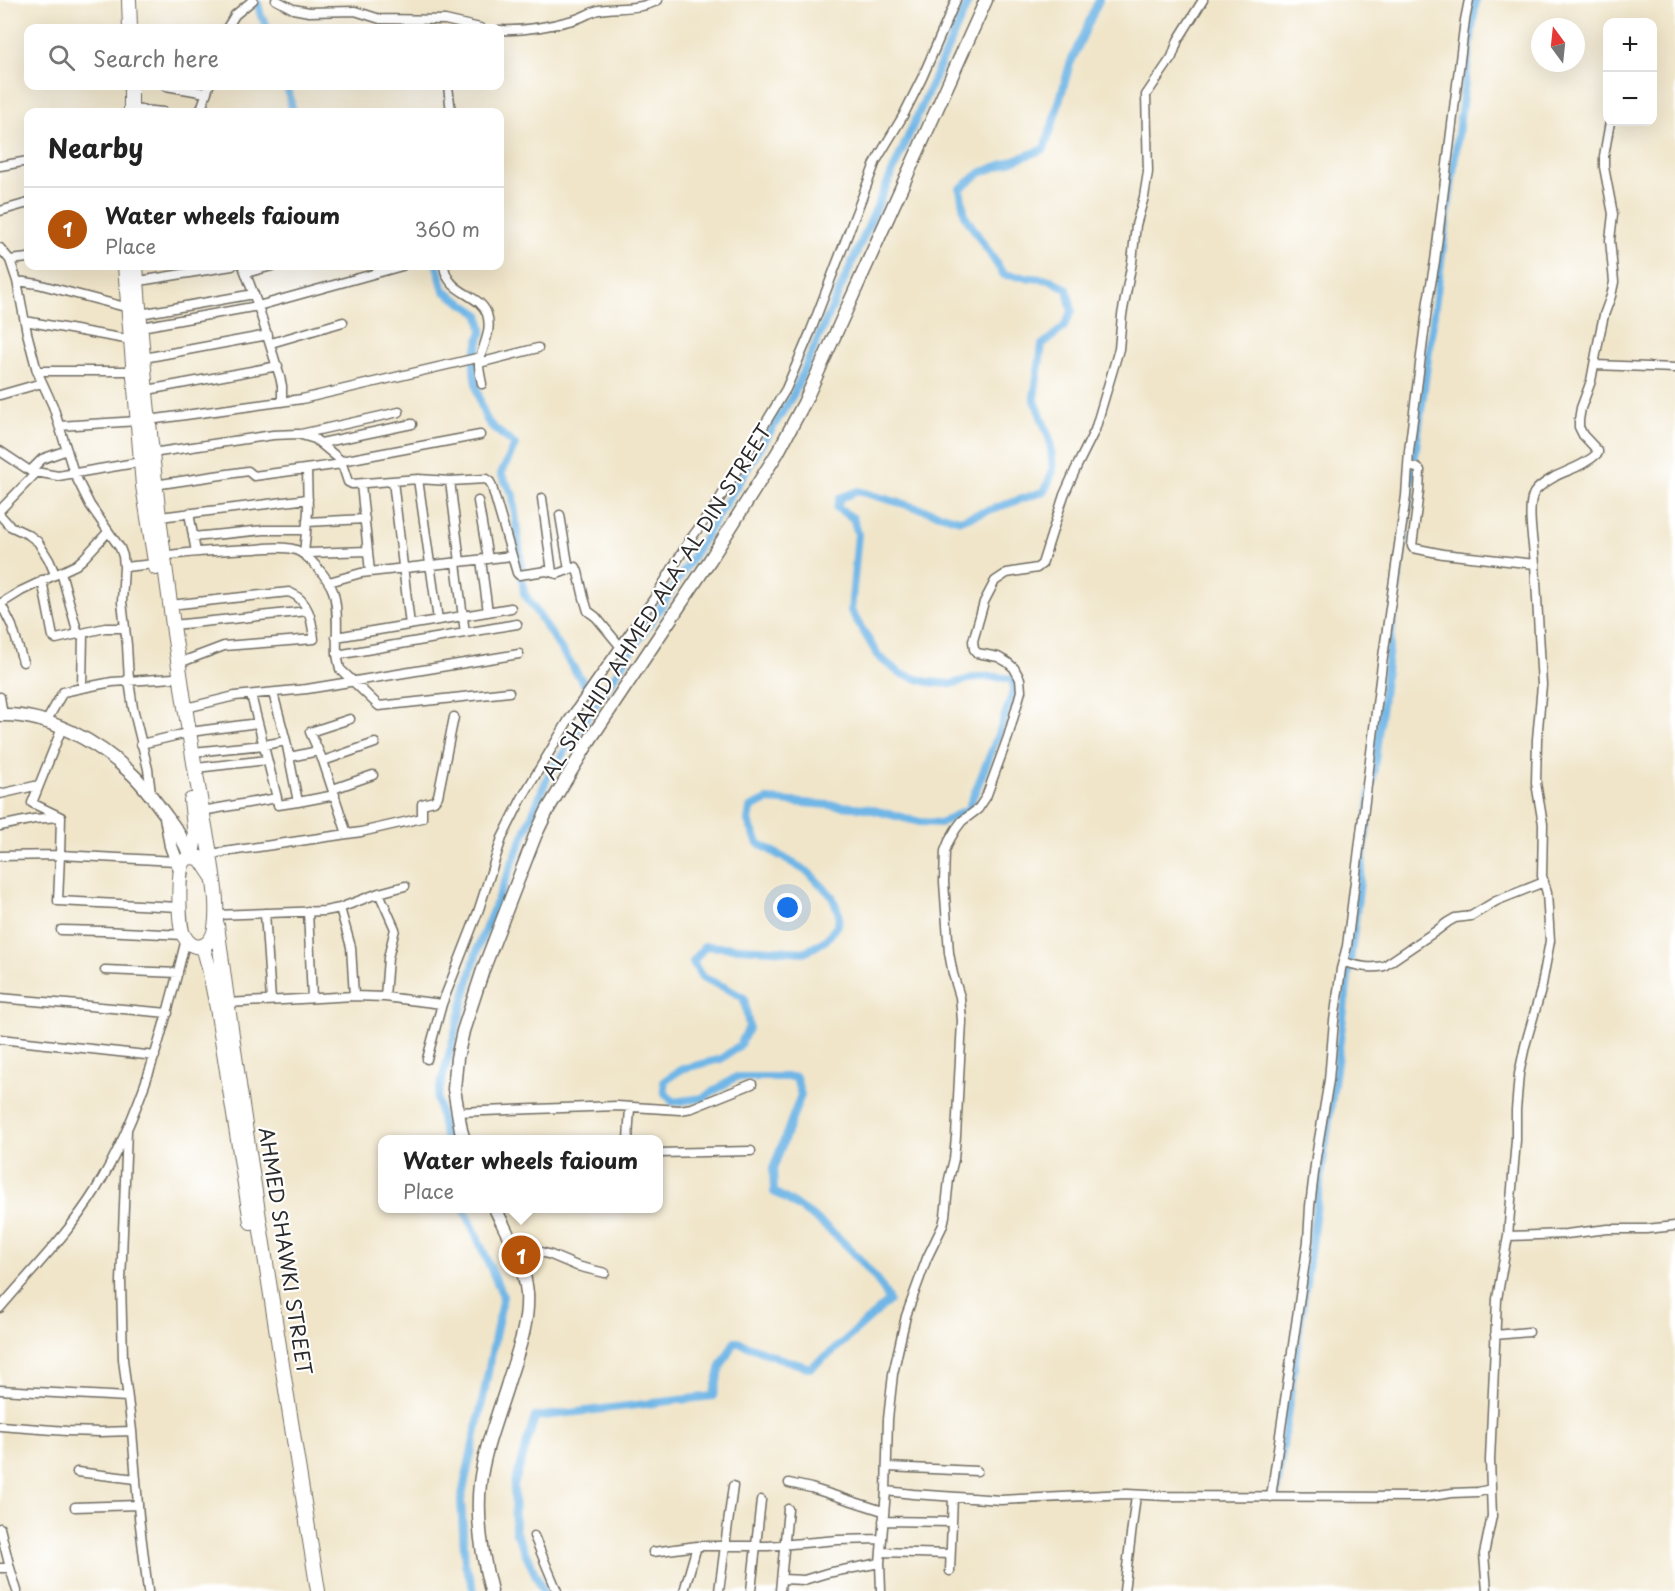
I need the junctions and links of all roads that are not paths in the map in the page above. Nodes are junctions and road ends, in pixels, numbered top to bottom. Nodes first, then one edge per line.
1 (120, 0) edge
2 (129, 0) edge
3 (252, 0) edge
4 (276, 0) edge
5 (658, 0) edge
6 (956, 0) edge
7 (986, 0) edge
8 (1203, 0) edge
9 (1469, 0) edge
10 (120, 24) edge
11 (130, 24) edge
12 (229, 24) edge
13 (427, 24) edge
14 (442, 24) edge
15 (463, 24) edge
16 (504, 30) edge
17 (122, 90) edge
18 (131, 90) edge
19 (208, 90) edge
20 (448, 90) edge
21 (127, 108) edge
22 (128, 108) edge
23 (201, 108) edge
24 (451, 108) edge
25 (1609, 126) edge
26 (24, 162) edge
27 (0, 166) edge
28 (24, 204) edge
29 (0, 211) edge
30 (0, 248) edge
31 (24, 258) edge
32 (10, 260) junction
33 (128, 270) edge
34 (135, 270) edge
35 (186, 270) edge
36 (245, 270) edge
37 (388, 270) edge
38 (445, 270) edge
39 (17, 281) junction
40 (132, 282) junction
41 (254, 294) junction
42 (258, 306) junction
43 (136, 316) junction
44 (25, 321) junction
45 (343, 322) dead end
46 (270, 339) junction
47 (131, 340) junction
48 (538, 348) dead end
49 (480, 360) junction
50 (1595, 365) junction
51 (278, 366) junction
52 (141, 367) junction
53 (1675, 368) edge
54 (37, 371) junction
55 (42, 383) junction
56 (482, 384) dead end
57 (141, 391) junction
58 (0, 395) edge
59 (282, 402) junction
60 (399, 412) dead end
61 (143, 420) junction
62 (412, 423) dead end
63 (59, 426) junction
64 (297, 434) junction
65 (480, 435) dead end
66 (321, 443) junction
67 (67, 450) junction
68 (0, 451) edge
69 (152, 453) junction
70 (141, 462) junction
71 (341, 462) junction
72 (1412, 467) junction
73 (308, 470) junction
74 (33, 472) junction
75 (74, 473) junction
76 (418, 479) junction
77 (393, 481) junction
78 (450, 481) junction
79 (361, 484) junction
80 (154, 485) junction
81 (542, 498) dead end
82 (308, 499) junction
83 (478, 501) dead end
84 (0, 510) edge
85 (189, 513) junction
86 (0, 515) edge
87 (560, 515) dead end
88 (159, 517) junction
89 (364, 519) junction
90 (306, 526) junction
91 (108, 532) junction
92 (193, 537) junction
93 (368, 551) junction
94 (196, 552) junction
95 (303, 554) junction
96 (512, 556) junction
97 (159, 560) junction
98 (485, 560) junction
99 (458, 563) junction
100 (1535, 564) junction
101 (430, 566) junction
102 (124, 567) junction
103 (403, 569) junction
104 (569, 570) junction
105 (370, 572) junction
106 (552, 572) junction
107 (58, 573) junction
108 (42, 580) junction
109 (329, 582) junction
110 (166, 598) junction
111 (0, 604) edge
112 (511, 608) dead end
113 (308, 611) junction
114 (488, 612) junction
115 (462, 616) junction
116 (438, 620) junction
117 (517, 624) dead end
118 (410, 625) junction
119 (173, 626) junction
120 (125, 628) junction
121 (465, 633) junction
122 (80, 634) junction
123 (336, 637) junction
124 (620, 646) junction
125 (519, 654) dead end
126 (337, 655) junction
127 (23, 662) dead end
128 (179, 663) junction
129 (174, 678) junction
130 (129, 681) junction
131 (353, 681) junction
132 (82, 688) junction
133 (509, 692) dead end
134 (273, 693) junction
135 (251, 695) junction
136 (0, 697) edge
137 (186, 708) junction
138 (1, 715) edge
139 (454, 717) dead end
140 (350, 719) dead end
141 (46, 722) junction
142 (258, 723) junction
143 (62, 728) junction
144 (186, 733) junction
145 (286, 741) junction
146 (375, 743) dead end
147 (141, 744) junction
148 (264, 745) junction
149 (318, 751) junction
150 (193, 753) junction
151 (290, 758) junction
152 (267, 760) junction
153 (323, 761) junction
154 (196, 768) junction
155 (373, 775) dead end
156 (39, 785) junction
157 (334, 792) junction
158 (0, 794) edge
159 (152, 796) junction
160 (276, 798) junction
161 (298, 802) junction
162 (202, 811) junction
163 (61, 817) junction
164 (0, 826) edge
165 (347, 834) junction
166 (210, 854) junction
167 (60, 855) junction
168 (0, 856) edge
169 (185, 862) junction
170 (213, 876) junction
171 (1544, 882) junction
172 (405, 886) dead end
173 (379, 893) junction
174 (179, 907) junction
175 (340, 908) junction
176 (308, 911) junction
177 (265, 912) junction
178 (216, 916) junction
179 (61, 930) dead end
180 (184, 937) junction
181 (203, 946) junction
182 (1345, 962) junction
183 (105, 970) dead end
184 (178, 973) junction
185 (354, 996) junction
186 (0, 998) edge
187 (312, 998) junction
188 (385, 998) junction
189 (271, 1000) junction
190 (227, 1003) junction
191 (442, 1004) junction
192 (168, 1013) junction
193 (0, 1039) edge
194 (155, 1056) junction
195 (427, 1059) dead end
196 (752, 1084) dead end
197 (630, 1107) junction
198 (457, 1112) junction
199 (127, 1130) junction
200 (463, 1135) edge
201 (628, 1135) edge
202 (751, 1151) dead end
203 (663, 1153) edge
204 (497, 1213) edge
205 (1675, 1226) edge
206 (1508, 1236) junction
207 (516, 1252) junction
208 (606, 1273) dead end
209 (0, 1308) edge
210 (1528, 1332) dead end
211 (1496, 1335) junction
212 (0, 1390) edge
213 (127, 1398) junction
214 (0, 1426) edge
215 (132, 1431) junction
216 (887, 1467) junction
217 (977, 1471) dead end
218 (77, 1472) dead end
219 (136, 1479) junction
220 (789, 1483) dead end
221 (733, 1486) dead end
222 (1491, 1489) junction
223 (886, 1491) junction
224 (1136, 1495) junction
225 (953, 1497) junction
226 (1271, 1497) junction
227 (761, 1500) dead end
228 (138, 1505) junction
229 (75, 1508) dead end
230 (788, 1509) dead end
231 (883, 1516) junction
232 (952, 1522) junction
233 (0, 1527) edge
234 (534, 1536) dead end
235 (882, 1539) junction
236 (725, 1545) junction
237 (785, 1545) junction
238 (697, 1546) junction
239 (756, 1546) junction
240 (653, 1552) dead end
241 (881, 1552) junction
242 (950, 1554) junction
243 (880, 1563) junction
244 (10, 1568) junction
245 (0, 1569) edge
246 (950, 1571) dead end
247 (782, 1579) junction
248 (17, 1591) edge
249 (148, 1591) edge
250 (310, 1591) edge
251 (318, 1591) edge
252 (491, 1591) edge
253 (557, 1591) edge
254 (684, 1591) edge
255 (719, 1591) edge
256 (751, 1591) edge
257 (780, 1591) edge
258 (881, 1591) edge
259 (1124, 1591) edge
260 (1486, 1591) edge

1 - 10 main road
2 - 11 main road
3 - 12 street
4 - 13 street
5 - 16 street
6 - 124 street
7 - 198 main road, AL SHAHID AHMED ALA' AL DIN STREET
8 - 216 street
9 - 72 street
14 - 15 street
17 - 21 main road
18 - 22 main road
19 - 23 street
20 - 24 street
25 - 50 street
26 - 27 street
28 - 29 street
30 - 32 street
31 - 32 street
32 - 39 street
33 - 40 main road
34 - 40 main road
35 - 40 street
36 - 41 street
37 - 42 street
38 - 49 street
39 - 43 street
39 - 44 street
40 - 43 main road
41 - 42 street
41 - 43 street
42 - 43 street
42 - 46 street
43 - 47 main road
43 - 52 main road
44 - 47 street
44 - 54 street
45 - 46 street
46 - 51 street
46 - 52 street
47 - 52 main road
48 - 49 street
49 - 56 street
49 - 59 street
50 - 53 street
50 - 100 street
51 - 57 street
51 - 59 street
52 - 54 street
52 - 57 main road
54 - 55 street
55 - 58 street
55 - 63 street
57 - 61 main road
59 - 61 street
60 - 64 street
61 - 63 street
61 - 69 main road
61 - 70 main road
62 - 66 street
63 - 67 street
64 - 66 street
64 - 69 street
65 - 71 street
66 - 71 street
67 - 74 street
67 - 75 street
68 - 74 street
69 - 80 main road
70 - 75 street
70 - 97 main road
71 - 73 street
71 - 79 street
72 - 100 street
72 - 182 street
73 - 80 street
73 - 82 street
74 - 75 street
74 - 84 street
75 - 91 street
76 - 77 street
76 - 78 street
76 - 101 street
77 - 79 street
77 - 103 street
78 - 96 street
78 - 99 street
79 - 89 street
80 - 88 main road
81 - 106 street
82 - 85 street
82 - 90 street
83 - 98 street
85 - 88 street
85 - 92 street
86 - 107 street
87 - 104 street
88 - 97 main road
89 - 90 street
89 - 93 street
90 - 92 street
90 - 95 street
91 - 102 street
91 - 107 street
92 - 94 street
93 - 95 street
93 - 105 street
94 - 95 street
94 - 97 street
95 - 109 street
96 - 98 street
96 - 106 street
97 - 102 street
97 - 110 main road
98 - 99 street
98 - 114 street
99 - 101 street
99 - 115 street
100 - 171 street
101 - 103 street
101 - 116 street
102 - 120 street
103 - 105 street
103 - 118 street
104 - 106 street
104 - 124 street
105 - 109 street
107 - 108 street
107 - 122 street
108 - 111 street
108 - 122 street
109 - 123 street
110 - 113 street
110 - 119 main road
110 - 129 main road
111 - 127 street
112 - 114 street
113 - 119 street
113 - 128 street
114 - 115 street
115 - 116 street
115 - 121 street
116 - 118 street
117 - 121 street
118 - 123 street
119 - 128 main road
120 - 122 street
120 - 130 street
121 - 126 street
122 - 132 street
123 - 126 street
124 - 191 street
125 - 131 street
126 - 131 street
128 - 137 main road
129 - 130 street
129 - 144 main road
130 - 132 street
130 - 147 street
131 - 133 street
131 - 134 street
132 - 141 street
134 - 135 street
134 - 145 street
135 - 137 street
135 - 142 street
136 - 138 street
137 - 144 main road
138 - 141 main road
139 - 165 street
140 - 149 street
141 - 143 main road
142 - 144 street
142 - 148 street
143 - 156 street
143 - 159 main road
144 - 147 street
144 - 150 main road, AHMED SHAWKI STREET
144 - 169 main road
145 - 148 street
145 - 151 street
146 - 153 street
147 - 159 street
148 - 150 street
148 - 152 street
149 - 151 street
149 - 153 street
150 - 154 main road, AHMED SHAWKI STREET
151 - 161 street
152 - 154 street
152 - 160 street
153 - 157 street
154 - 162 main road, AHMED SHAWKI STREET
155 - 157 street
156 - 158 street
156 - 163 street
157 - 161 street
157 - 165 street
159 - 169 main road
160 - 161 street
160 - 162 street
162 - 166 main road, AHMED SHAWKI STREET
163 - 164 street
163 - 167 street
165 - 166 street
166 - 170 main road, AHMED SHAWKI STREET
167 - 168 street
167 - 169 street
167 - 174 street
169 - 170 main road
169 - 174 main road
170 - 178 main road, AHMED SHAWKI STREET
171 - 182 street
171 - 206 street
172 - 173 street
173 - 175 street
173 - 188 street
174 - 180 main road
175 - 176 street
175 - 185 street
176 - 177 street
176 - 187 street
177 - 178 street
177 - 189 street
178 - 181 main road
178 - 190 main road, AHMED SHAWKI STREET
179 - 180 street
180 - 181 main road
180 - 184 street
181 - 250 main road, AHMED SHAWKI STREET
182 - 226 street
183 - 184 street
184 - 192 street
185 - 187 street
185 - 188 street
186 - 192 street
187 - 189 street
188 - 191 street
189 - 190 street
190 - 251 main road, AHMED SHAWKI STREET
191 - 195 street
192 - 194 street
193 - 194 street
194 - 199 street
196 - 197 street
197 - 198 street
197 - 201 street
198 - 200 main road, AL SHAHID AHMED ALA' AL DIN STREET
199 - 209 street
199 - 213 street
202 - 203 street
204 - 207 main road
205 - 206 street
206 - 211 street
207 - 208 street
207 - 252 main road
210 - 211 street
211 - 222 street
212 - 213 street
213 - 215 street
214 - 215 street
215 - 219 street
216 - 217 street
216 - 223 street
218 - 219 street
219 - 228 street
220 - 231 street
221 - 236 street
222 - 226 street
222 - 260 street
223 - 225 street
223 - 231 street
224 - 225 street
224 - 226 street
224 - 259 street
225 - 232 street
227 - 239 street
228 - 229 street
228 - 249 street
230 - 237 street
231 - 232 street
231 - 235 street
232 - 242 street
233 - 244 street
234 - 253 street
235 - 237 street
235 - 241 street
236 - 238 street
236 - 239 street
236 - 255 street
237 - 239 street
237 - 247 street
238 - 240 street
238 - 254 street
239 - 256 street
241 - 242 street
241 - 243 street
242 - 246 street
243 - 247 street
243 - 258 street
244 - 245 street
244 - 248 street
247 - 257 street

